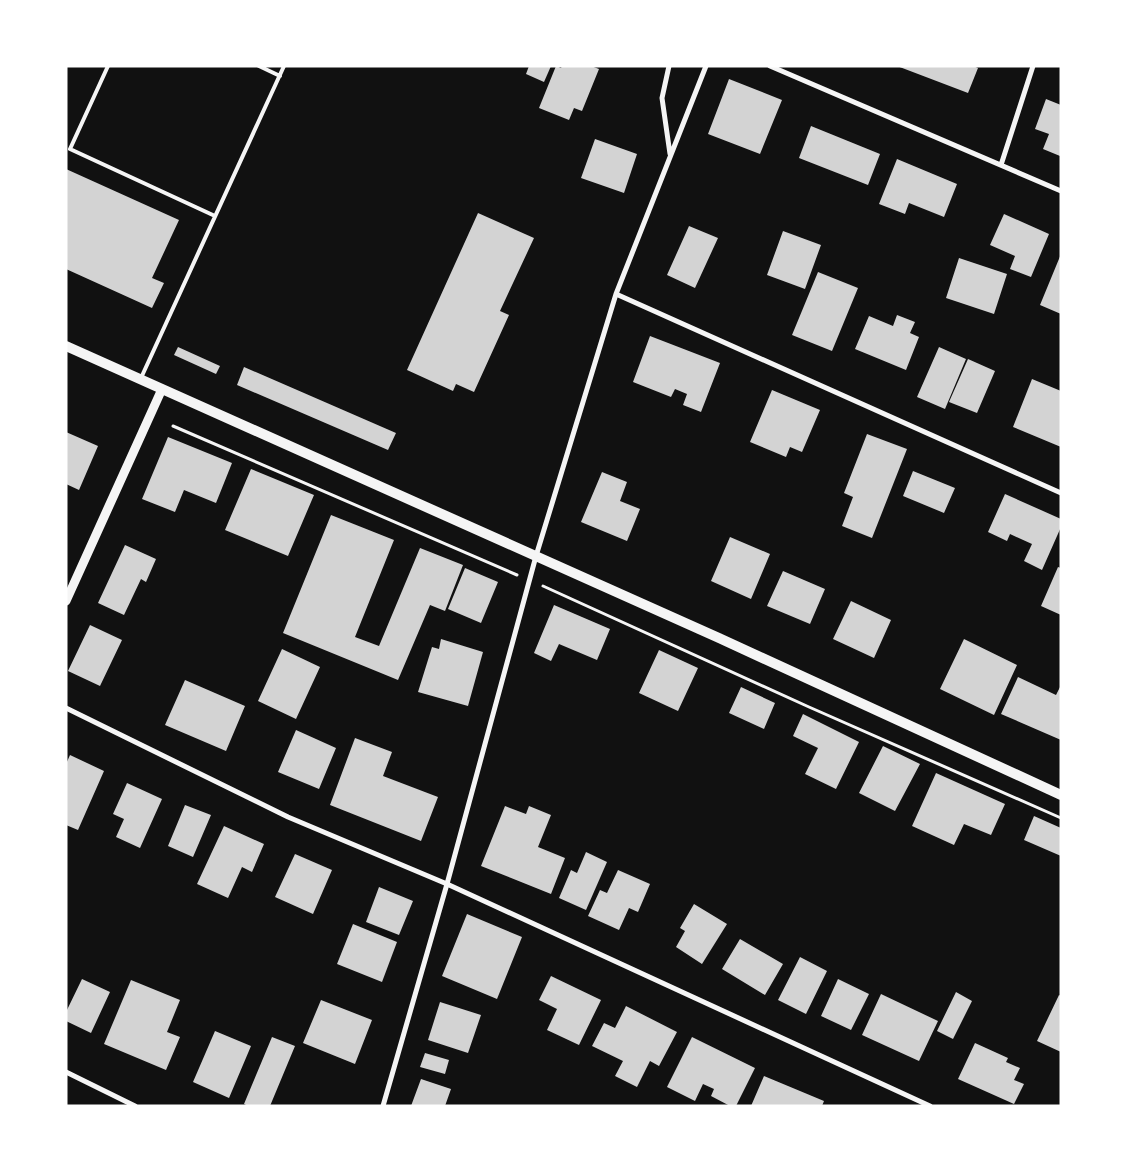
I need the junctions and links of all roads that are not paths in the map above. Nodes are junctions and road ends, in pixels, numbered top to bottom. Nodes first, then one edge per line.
1 (108, 66) edge
2 (258, 66) edge
3 (284, 66) edge
4 (669, 66) edge
5 (706, 66) edge
6 (770, 66) edge
7 (1033, 66) edge
8 (280, 76) junction
9 (670, 157) junction
10 (1001, 165) junction
11 (1061, 191) edge
12 (216, 216) junction
13 (616, 294) junction
14 (66, 346) edge
15 (140, 380) junction
16 (162, 389) junction
17 (1061, 493) edge
18 (536, 556) junction
19 (66, 601) edge
20 (66, 708) edge
21 (1061, 795) edge
22 (448, 884) junction
23 (66, 1072) edge
24 (135, 1106) edge
25 (383, 1106) edge
26 (930, 1106) edge

1 - 12 lane
2 - 8 lane
3 - 8 lane
4 - 9 street
5 - 9 street
6 - 10 street
7 - 10 street
8 - 12 lane
9 - 13 street
10 - 11 street
12 - 15 lane
13 - 17 street
13 - 18 street
14 - 15 main road
15 - 16 main road
16 - 18 main road
16 - 19 street
18 - 21 main road
18 - 22 street
20 - 22 street
22 - 25 street
22 - 26 street
23 - 24 street

